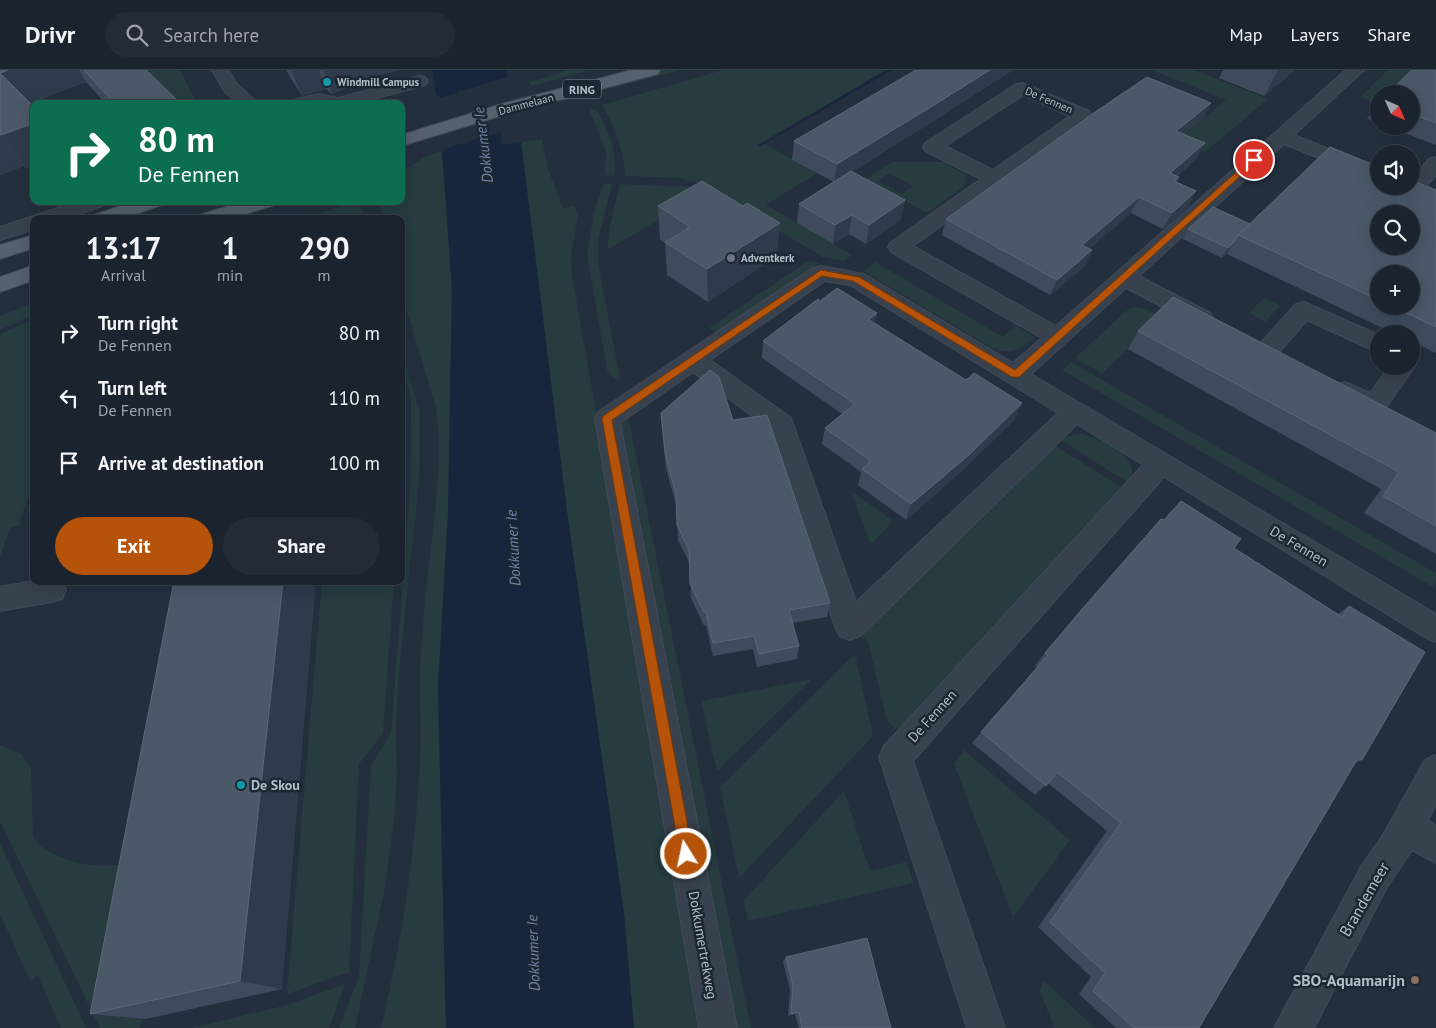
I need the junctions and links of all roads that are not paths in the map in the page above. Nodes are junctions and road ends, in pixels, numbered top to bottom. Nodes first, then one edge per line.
1 (220, 70) edge
2 (599, 70) edge
3 (652, 70) edge
4 (1356, 70) edge
5 (419, 81) dead end
6 (230, 96) edge
7 (312, 100) edge
8 (327, 100) edge
9 (350, 100) edge
10 (511, 102) junction
11 (405, 128) edge
12 (421, 128) junction
13 (1281, 136) junction
14 (405, 138) edge
15 (1436, 163) edge
16 (1370, 172) edge
17 (994, 178) junction
18 (1420, 184) edge
19 (86, 205) edge
20 (141, 205) edge
21 (255, 205) edge
22 (57, 215) edge
23 (113, 215) edge
24 (220, 215) edge
25 (30, 223) edge
26 (0, 234) edge
27 (30, 242) edge
28 (0, 252) edge
29 (30, 274) edge
30 (1123, 278) junction
31 (0, 285) edge
32 (1224, 329) edge
33 (1058, 337) junction
34 (1370, 341) edge
35 (1267, 351) edge
36 (693, 360) junction
37 (1016, 375) junction
38 (1396, 375) edge
39 (1329, 383) edge
40 (1075, 411) junction
41 (607, 419) joint
42 (1161, 463) junction
43 (52, 590) dead end
44 (0, 599) edge
45 (1436, 629) edge
46 (1436, 771) edge
47 (1408, 826) junction
48 (1436, 846) edge
49 (718, 1028) edge
50 (986, 1028) edge
51 (1293, 1028) edge

1 - 6 street
2 - 10 main road, Dammelaan / RING
3 - 10 main road, Dammelaan / RING
4 - 13 street
5 - 9 street
7 - 8 street
10 - 12 main road, Dammelaan / RING
11 - 12 main road, Dammelaan / RING
12 - 14 main road, Dammelaan / RING
13 - 16 street
13 - 30 street
15 - 18 street
17 - 17 street, De Fennen
17 - 33 street, De Fennen
19 - 22 street
20 - 23 main road
21 - 24 main road
25 - 26 street
27 - 28 main road
29 - 31 main road
30 - 32 street
30 - 33 street
33 - 37 street
34 - 35 street
36 - 37 street, De Fennen
36 - 40 street
36 - 41 street, De Fennen
37 - 40 street, De Fennen
38 - 39 street
40 - 42 street, De Fennen
41 - 49 street, Dokkumertrekweg
42 - 45 street, De Fennen
42 - 50 street, De Fennen
43 - 44 street
46 - 47 street, Brandemeer
47 - 48 street
47 - 51 street, Brandemeer

